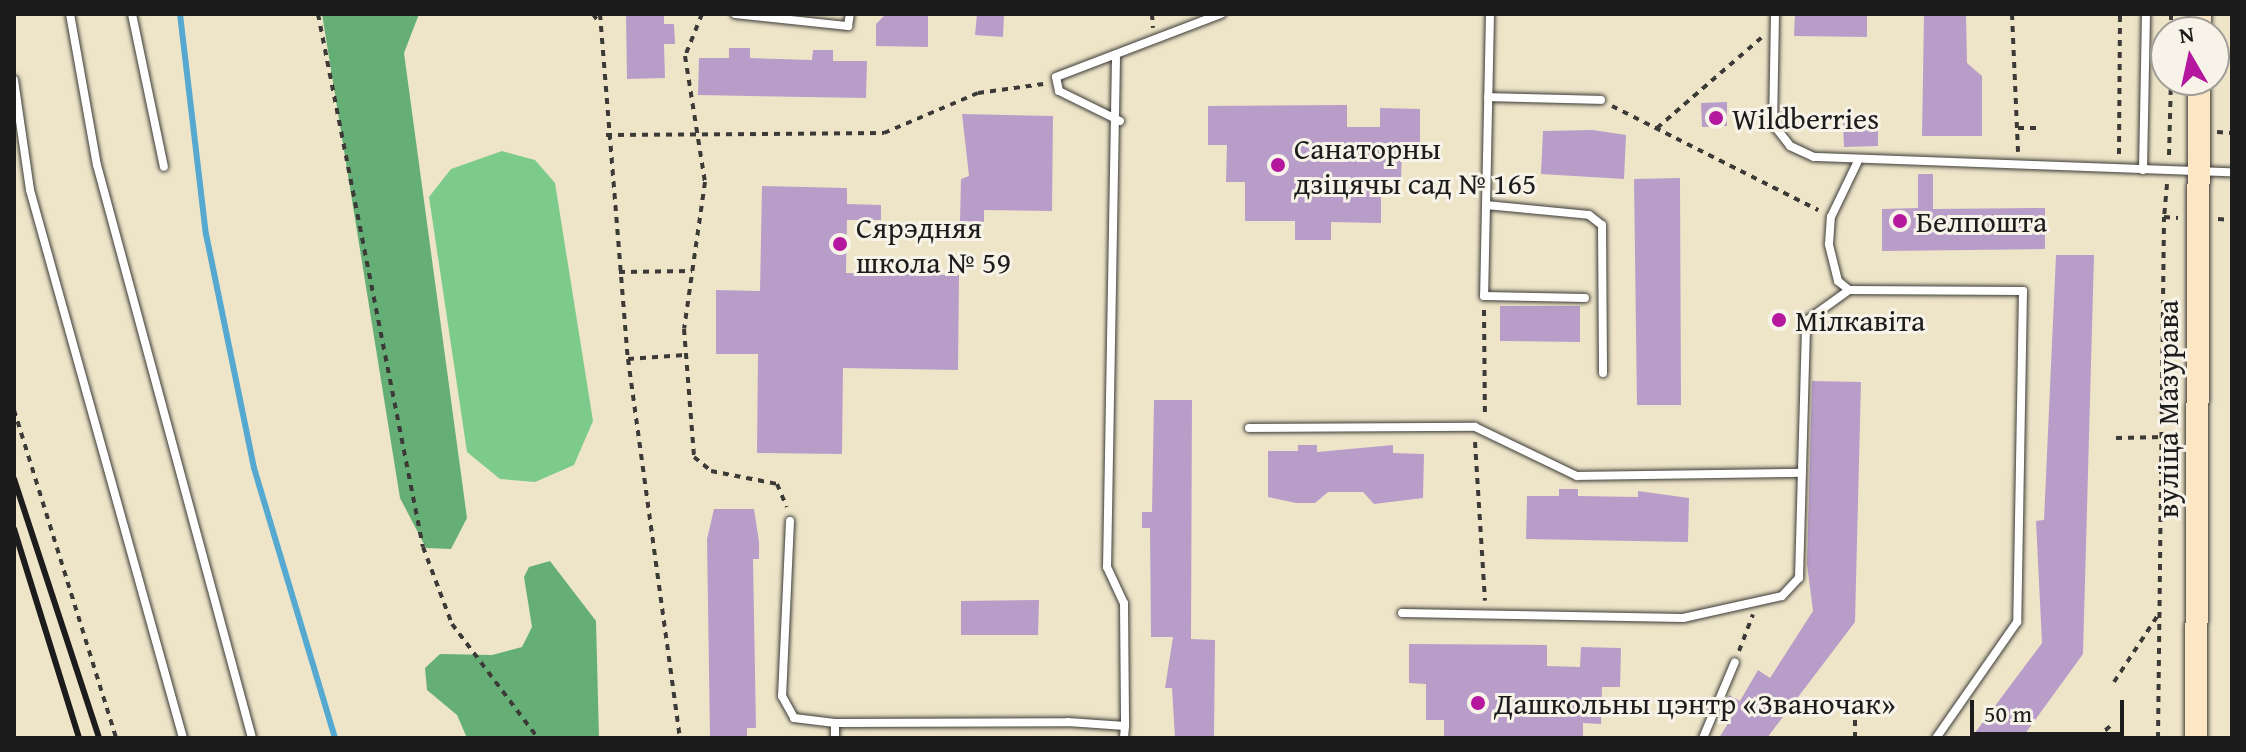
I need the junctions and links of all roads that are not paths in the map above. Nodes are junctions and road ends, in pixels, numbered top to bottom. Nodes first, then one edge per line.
1 (70, 14) edge
2 (132, 14) edge
3 (735, 14) edge
4 (850, 14) edge
5 (1221, 14) edge
6 (1490, 14) edge
7 (1775, 14) edge
8 (2146, 14) edge
9 (1116, 58) junction
10 (14, 80) edge
11 (2199, 96) edge
12 (1488, 97) junction
13 (1601, 100) road end
14 (1120, 121) junction
15 (1857, 163) junction
16 (164, 167) dead end
17 (2143, 170) junction
18 (2198, 171) junction
19 (2232, 172) edge
20 (1486, 205) junction
21 (1849, 290) junction
22 (1585, 298) dead end
23 (1603, 373) dead end
24 (1249, 428) dead end
25 (1802, 473) junction
26 (790, 521) road end
27 (1402, 613) dead end
28 (1735, 662) road end
29 (835, 723) junction
30 (1125, 726) junction
31 (183, 738) edge
32 (252, 738) edge
33 (835, 738) edge
34 (1124, 738) edge
35 (1703, 738) edge
36 (1936, 738) edge
37 (2196, 738) edge

1 - 32 lane
2 - 16 lane
3 - 4 lane
5 - 9 lane
6 - 12 lane
7 - 15 lane
8 - 17 lane
9 - 14 lane
9 - 14 lane
10 - 31 lane
11 - 18 main road, вуліца Мазурава
12 - 13 lane
12 - 20 lane
14 - 30 lane
15 - 17 lane
15 - 21 lane
17 - 18 lane
18 - 19 lane
18 - 37 main road, вуліца Мазурава
20 - 22 lane
20 - 23 lane
21 - 25 lane
21 - 36 lane
24 - 25 lane
25 - 27 lane
26 - 29 lane
28 - 35 lane
29 - 30 lane
29 - 33 lane
30 - 34 lane

